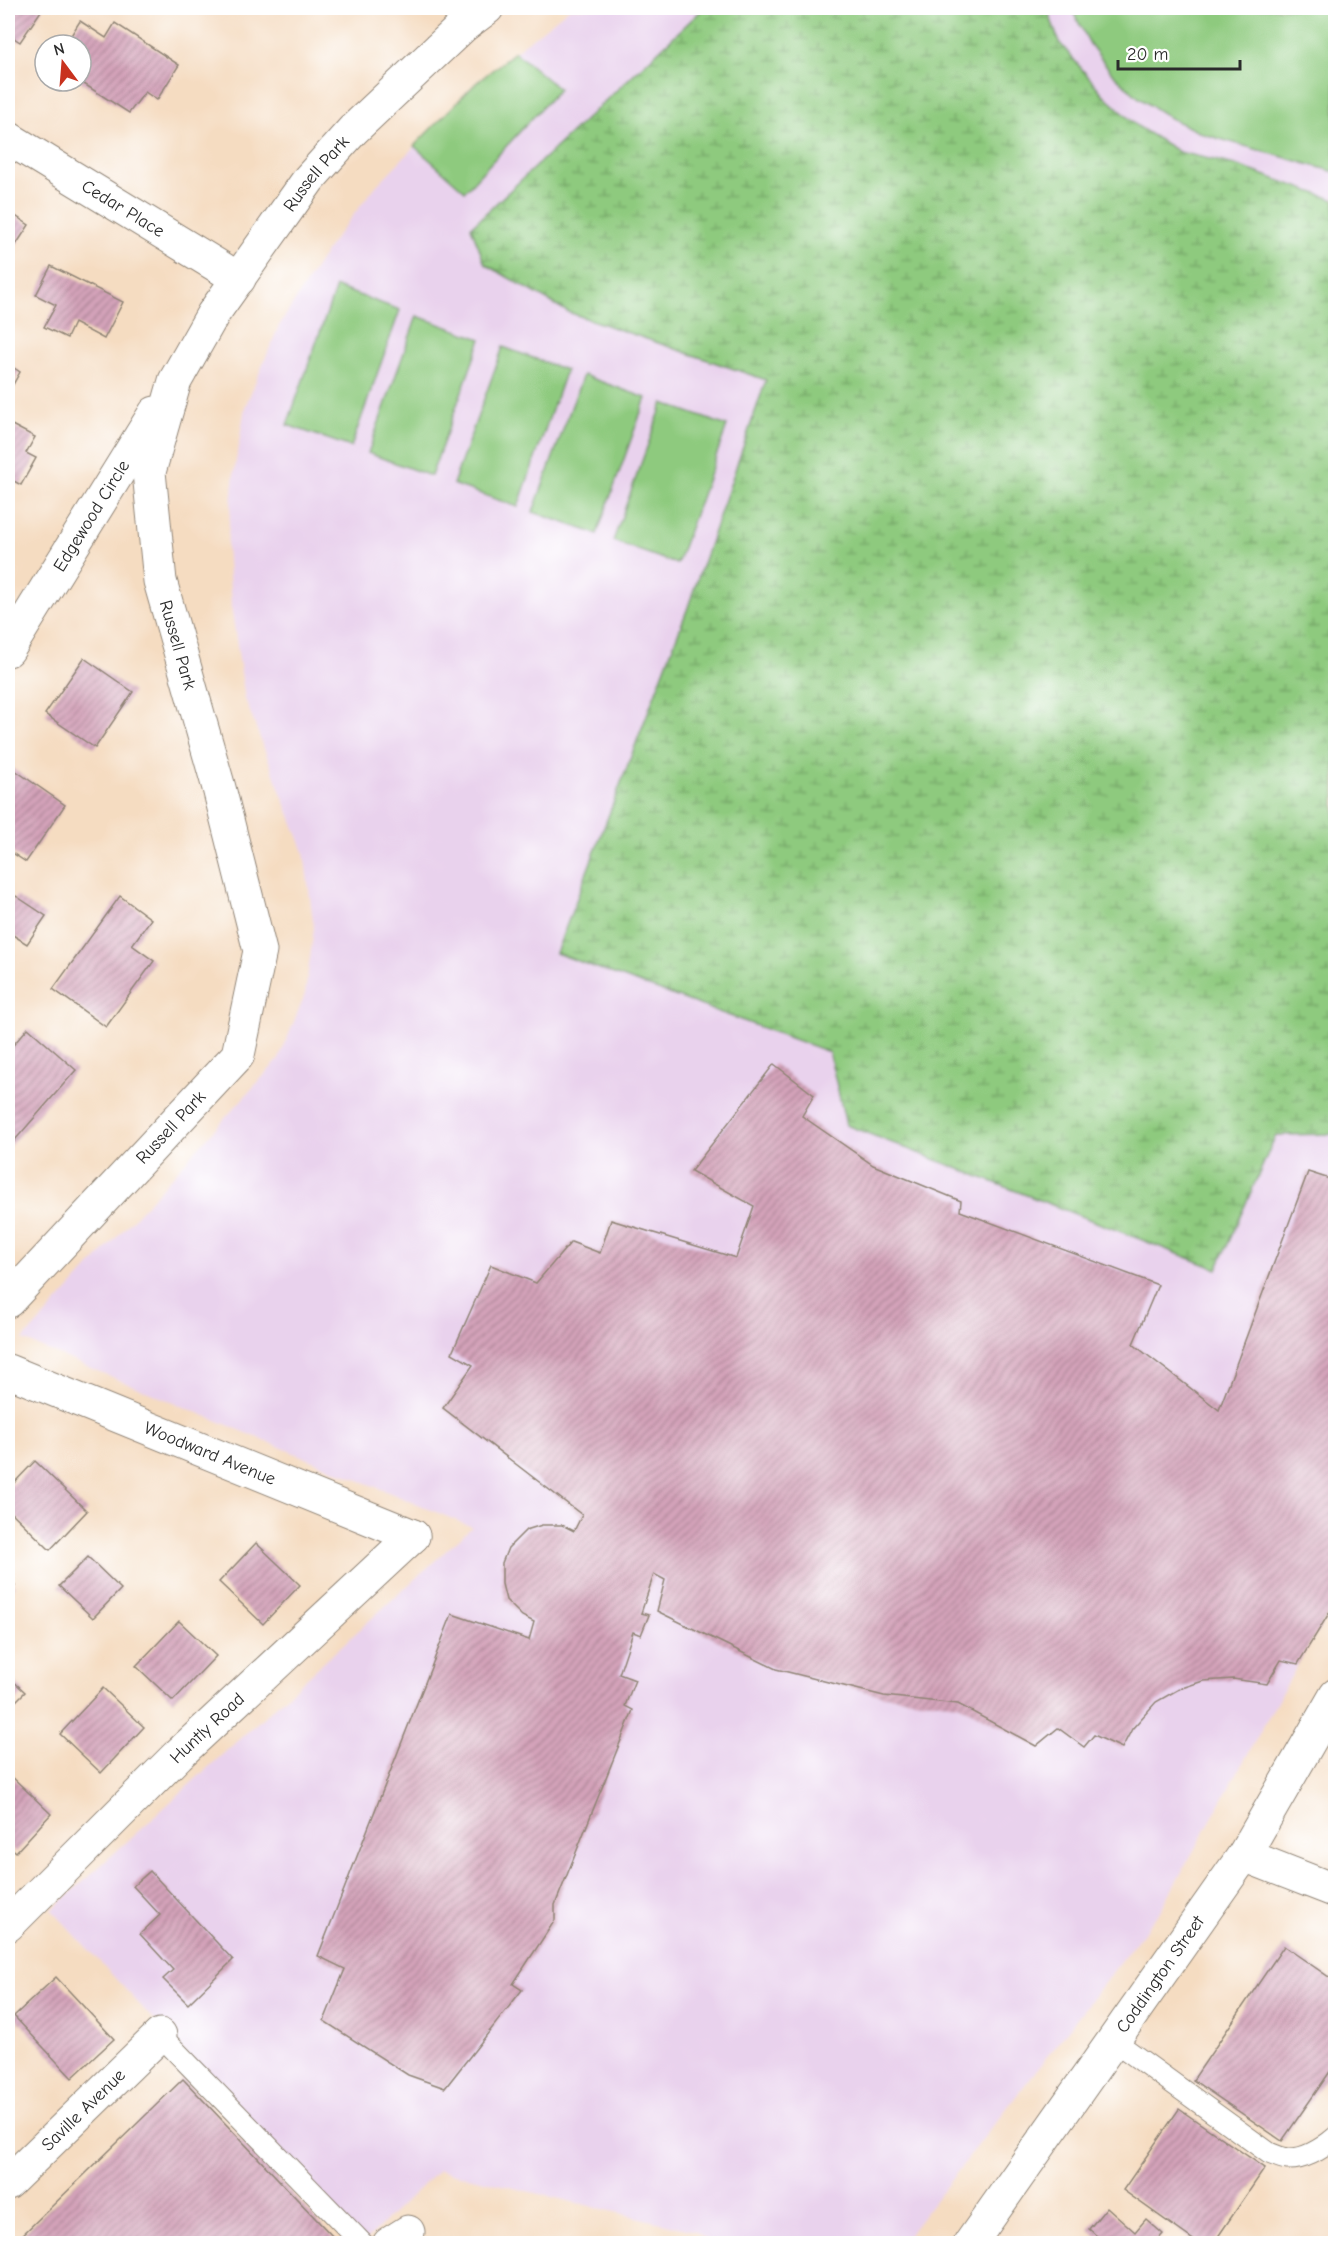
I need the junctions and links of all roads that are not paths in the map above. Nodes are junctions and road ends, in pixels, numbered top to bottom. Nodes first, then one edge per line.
1 (487, 8) edge
2 (8, 138) edge
3 (239, 279) junction
4 (175, 381) junction
5 (8, 650) edge
6 (8, 1301) edge
7 (8, 1371) edge
8 (413, 1536) joint
9 (1335, 1695) edge
10 (1244, 1855) junction
11 (1335, 1891) edge
12 (8, 1925) edge
13 (160, 2035) joint
14 (1113, 2040) junction
15 (1335, 2137) edge
16 (8, 2183) edge
17 (363, 2244) edge
18 (970, 2244) edge

1 - 3 street, Russell Park
2 - 3 street, Cedar Place
3 - 4 street, Russell Park
4 - 5 street, Edgewood Circle
4 - 6 street, Russell Park
7 - 8 street, Woodward Avenue
8 - 12 street, Huntly Road
9 - 10 street, Coddington Street
10 - 11 street
10 - 14 street, Coddington Street
13 - 16 street, Saville Avenue
13 - 17 lane
14 - 15 lane
14 - 18 street, Coddington Street

